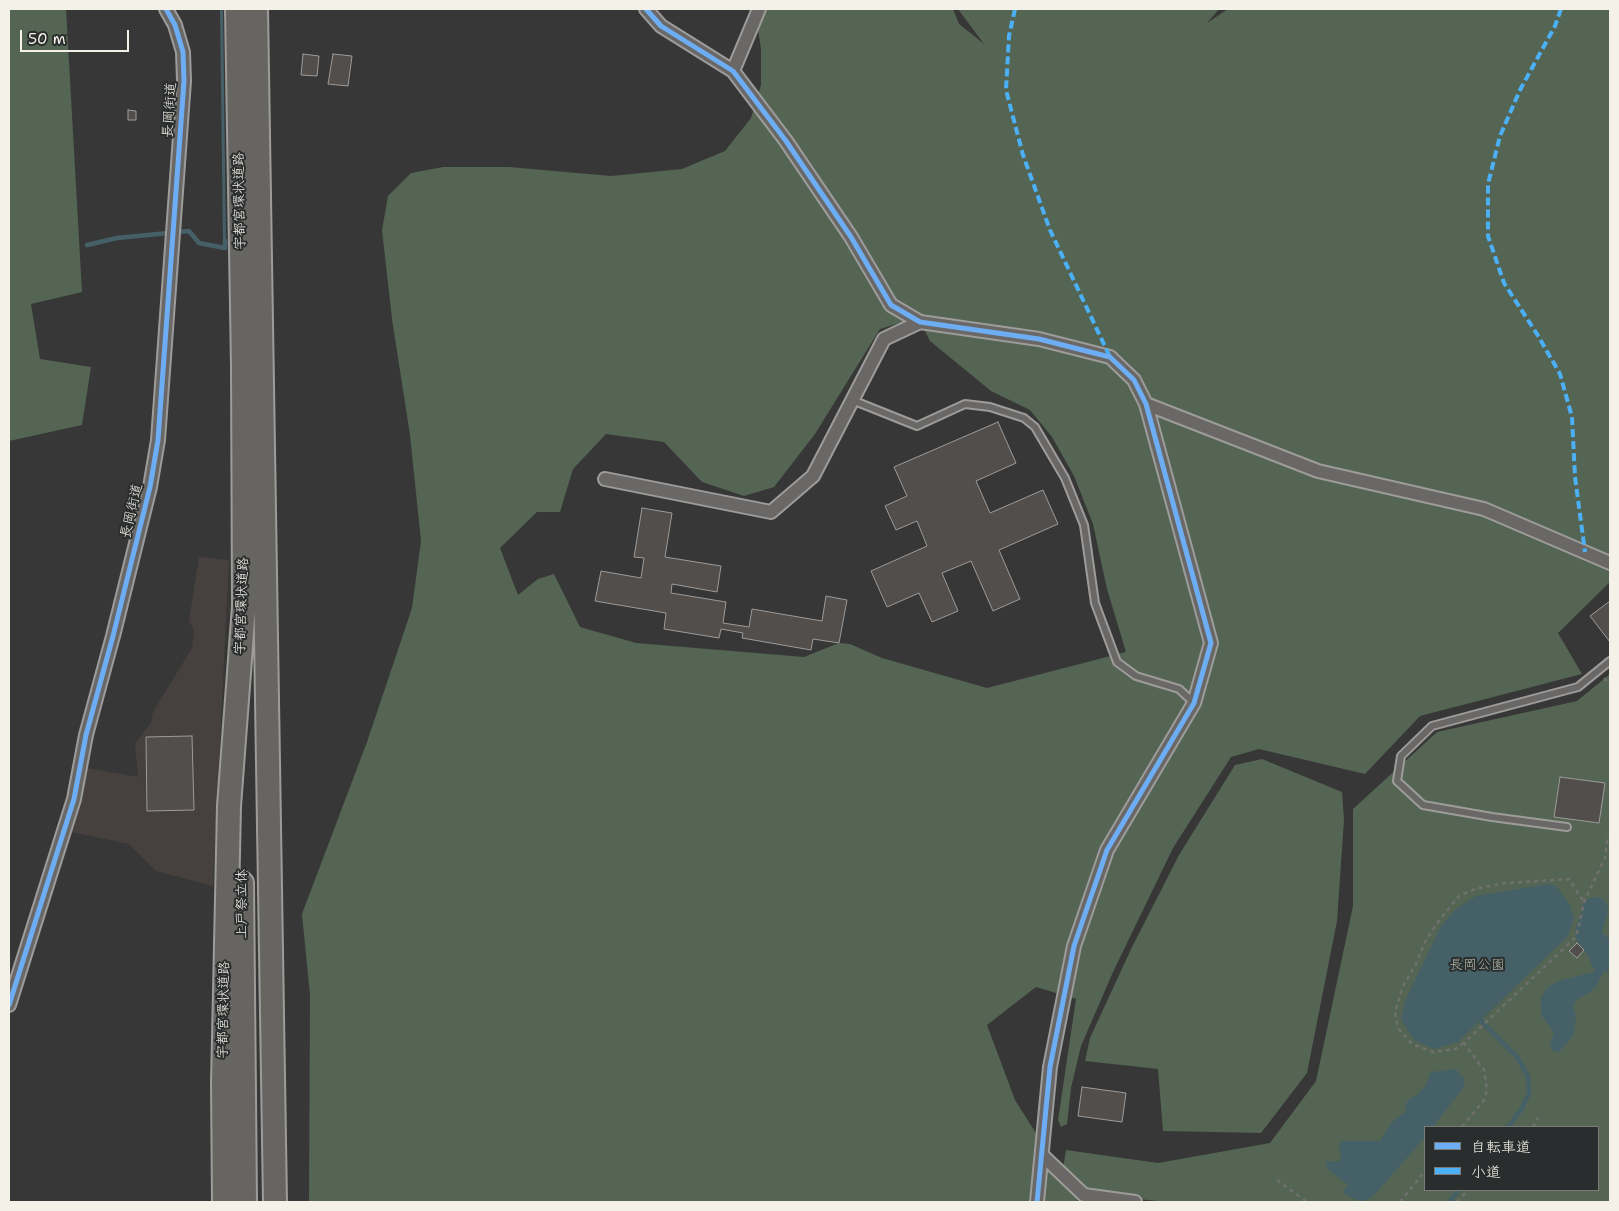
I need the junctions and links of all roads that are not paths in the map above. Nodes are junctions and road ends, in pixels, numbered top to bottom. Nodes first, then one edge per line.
1 (166, 9) edge
2 (237, 9) edge
3 (256, 9) edge
4 (646, 9) edge
5 (759, 9) edge
6 (734, 71) junction
7 (920, 322) junction
8 (852, 400) junction
9 (1146, 404) junction
10 (605, 479) dead end
11 (1610, 563) edge
12 (244, 606) junction
13 (266, 615) junction
14 (1610, 661) edge
15 (1194, 703) junction
16 (1567, 827) dead end
17 (9, 1005) edge
18 (1042, 1155) junction
19 (224, 1202) edge
20 (245, 1202) edge
21 (260, 1202) edge
22 (275, 1202) edge
23 (1037, 1202) edge
24 (1135, 1202) edge

1 - 17 street, 長岡街道
2 - 12 highway, 宇都宮環状道路
3 - 13 highway, 宇都宮環状道路
4 - 6 street
5 - 6 street
6 - 7 street
7 - 8 street
7 - 9 street
8 - 10 street
8 - 15 lane
9 - 11 street
9 - 15 street
12 - 19 highway, 宇都宮環状道路
12 - 20 highway, 上戸祭立体
13 - 21 highway, 上戸祭立体
13 - 22 highway, 宇都宮環状道路
14 - 16 lane
15 - 18 street
18 - 23 street
18 - 24 street

